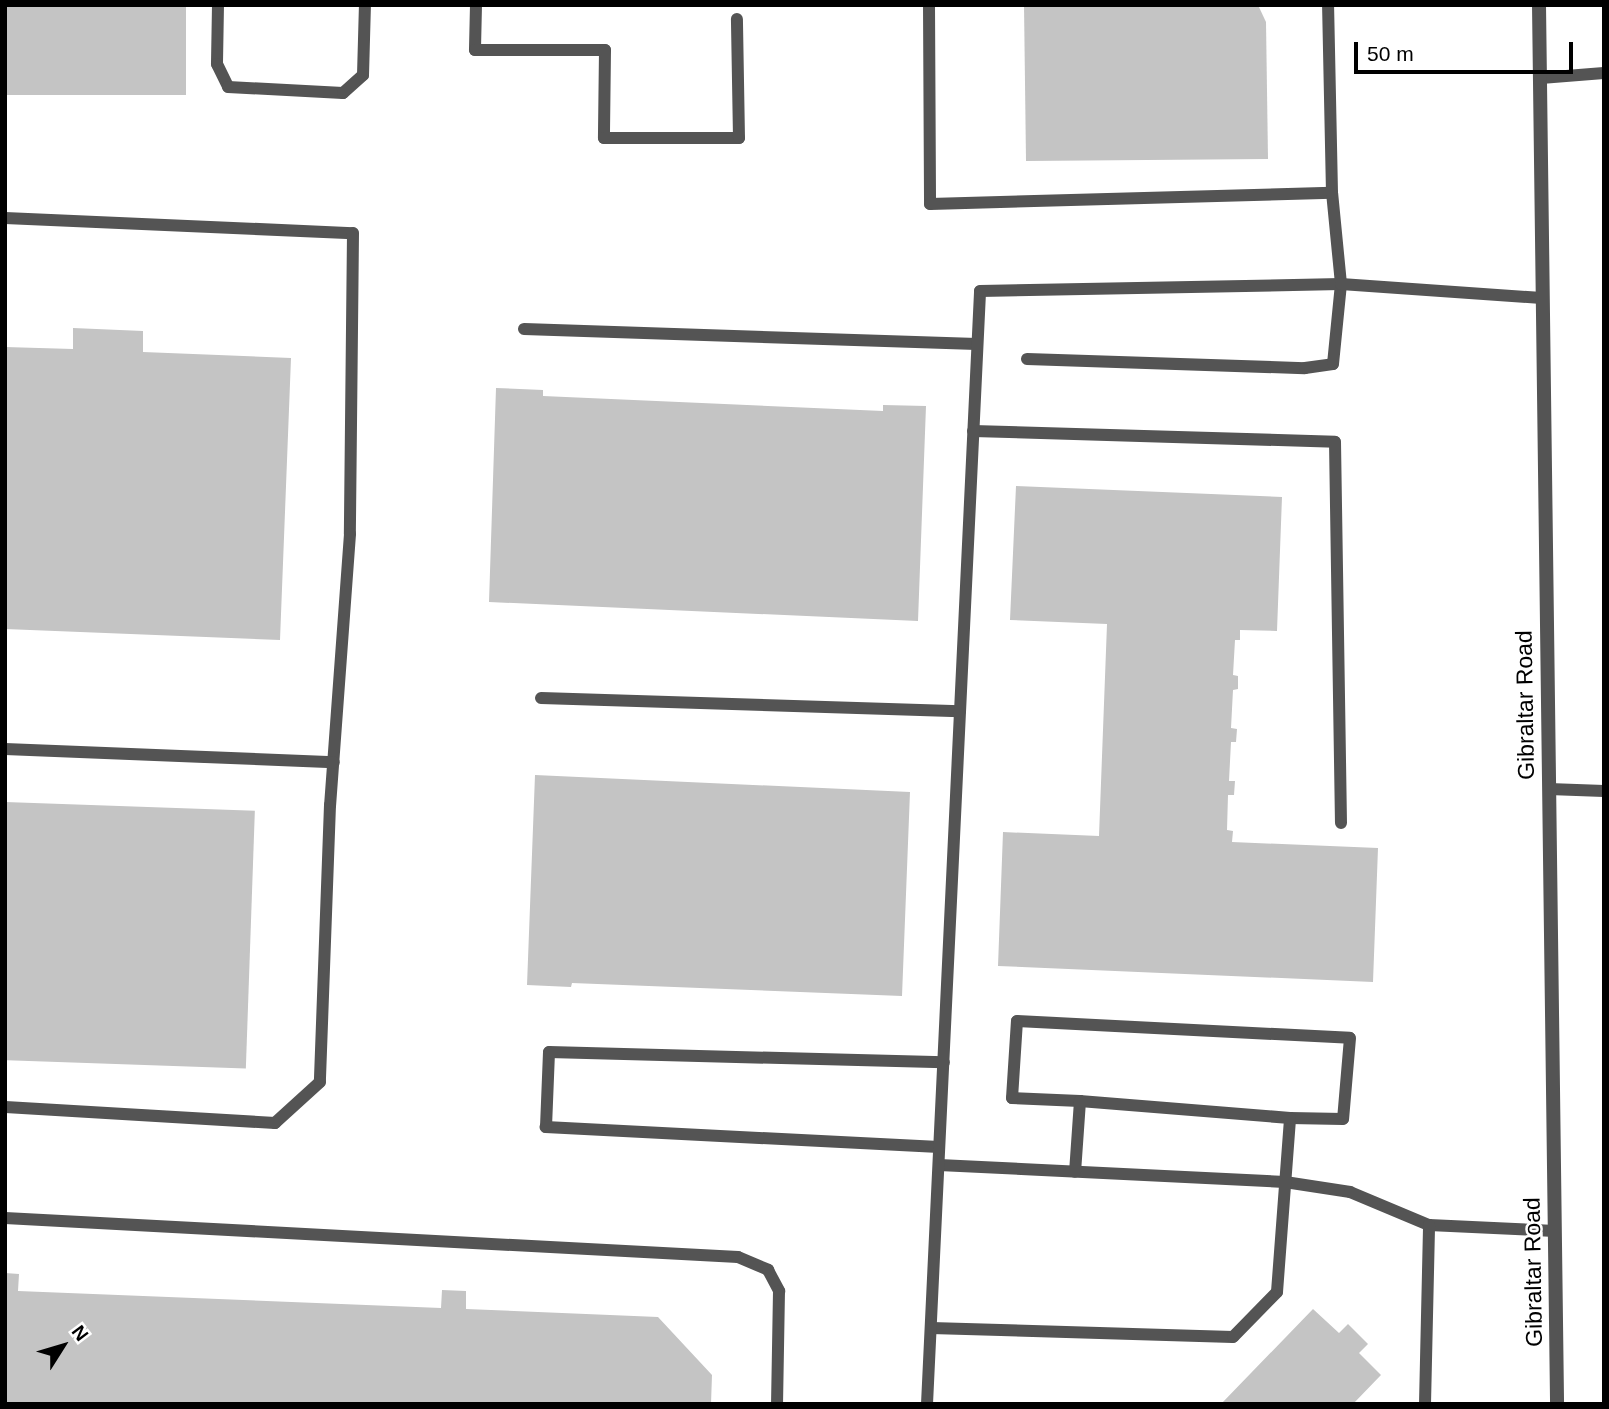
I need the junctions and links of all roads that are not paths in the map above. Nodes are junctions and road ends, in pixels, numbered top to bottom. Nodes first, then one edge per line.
1 (218, 5) edge
2 (366, 5) edge
3 (476, 5) edge
4 (929, 5) edge
5 (1328, 5) edge
6 (1539, 5) edge
7 (737, 19) dead end
8 (1604, 73) edge
9 (1541, 78) junction
10 (1332, 193) junction
11 (5, 218) edge
12 (1341, 284) junction
13 (1542, 298) junction
14 (524, 329) dead end
15 (977, 344) junction
16 (1027, 359) dead end
17 (973, 431) junction
18 (541, 698) dead end
19 (960, 711) junction
20 (5, 749) edge
21 (334, 762) junction
22 (1549, 789) junction
23 (1604, 792) edge
24 (1340, 823) dead end
25 (944, 1062) junction
26 (1080, 1101) junction
27 (5, 1107) edge
28 (1290, 1118) junction
29 (939, 1147) junction
30 (939, 1165) junction
31 (1074, 1172) junction
32 (1285, 1182) junction
33 (5, 1218) edge
34 (1429, 1225) junction
35 (1555, 1231) junction
36 (931, 1328) junction
37 (777, 1404) edge
38 (927, 1404) edge
39 (1425, 1404) edge
40 (1557, 1404) edge

1 - 2 lane
3 - 7 lane
4 - 10 lane
5 - 10 lane
6 - 9 street, Gibraltar Road
8 - 9 lane
9 - 13 street, Gibraltar Road
10 - 12 lane
11 - 21 lane
12 - 13 lane
12 - 15 lane
12 - 16 lane
13 - 22 street, Gibraltar Road
14 - 15 lane
15 - 17 lane
17 - 19 lane
17 - 24 lane
18 - 19 lane
19 - 25 lane
20 - 21 lane
21 - 27 lane
22 - 23 lane
22 - 35 street, Gibraltar Road
25 - 29 lane
25 - 29 lane
26 - 28 lane
26 - 28 lane
26 - 31 lane
28 - 32 lane
29 - 30 lane
30 - 31 lane
30 - 36 lane
31 - 32 lane
32 - 34 lane
32 - 36 lane
33 - 37 lane
34 - 35 lane
34 - 39 lane
35 - 40 street, Gibraltar Road
36 - 38 lane

